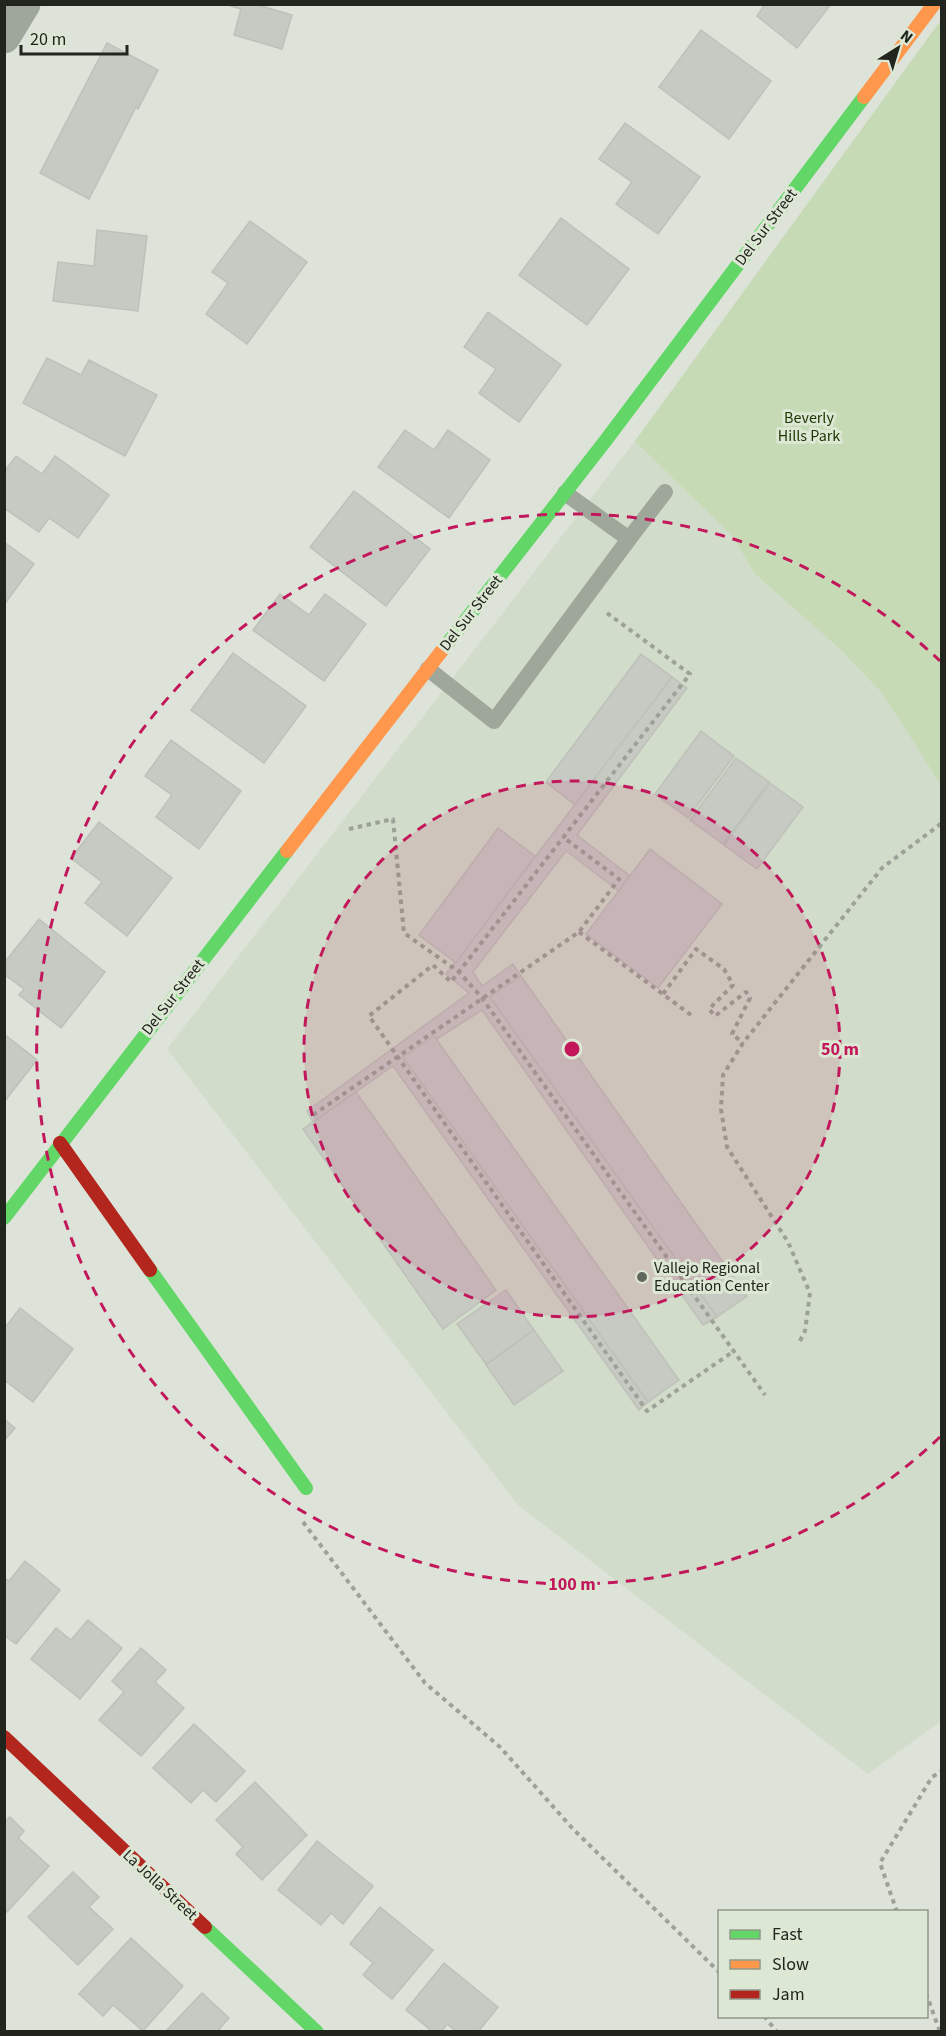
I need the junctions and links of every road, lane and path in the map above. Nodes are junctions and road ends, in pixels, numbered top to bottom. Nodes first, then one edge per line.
1 (24, 4) edge
2 (936, 9) edge
3 (4, 37) edge
4 (665, 492) dead end
5 (565, 493) junction
6 (629, 539) junction
7 (586, 597) junction
8 (428, 669) junction
9 (942, 823) edge
10 (349, 829) dead end
11 (563, 837) junction
12 (579, 932) junction
13 (459, 972) junction
14 (663, 994) junction
15 (482, 998) junction
16 (691, 1015) dead end
17 (743, 1043) junction
18 (398, 1057) junction
19 (313, 1115) dead end
20 (60, 1143) junction
21 (4, 1218) edge
22 (800, 1341) dead end
23 (734, 1351) junction
24 (765, 1395) dead end
25 (306, 1488) joint
26 (4, 1737) edge
27 (942, 1771) edge
28 (897, 1910) edge
29 (718, 1971) edge
30 (928, 1996) edge
31 (766, 2018) edge
32 (317, 2031) edge
33 (777, 2031) edge
34 (940, 2031) edge

1 - 3 street
2 - 5 street, Del Sur Street
4 - 6 lane
5 - 6 lane
5 - 8 street, Del Sur Street
6 - 7 lane
7 - 8 lane
7 - 11 path
8 - 20 street, Del Sur Street
9 - 17 path
10 - 13 path
11 - 12 path
11 - 13 path
12 - 14 path
12 - 15 path
13 - 15 path
13 - 18 path
14 - 16 path
14 - 17 path
15 - 18 path
15 - 23 path
17 - 22 path
18 - 19 path
18 - 23 path
20 - 21 street, Del Sur Street
20 - 25 street
23 - 24 path
25 - 29 path
26 - 32 street, La Jolla Street
27 - 28 path
30 - 34 path
31 - 33 path

